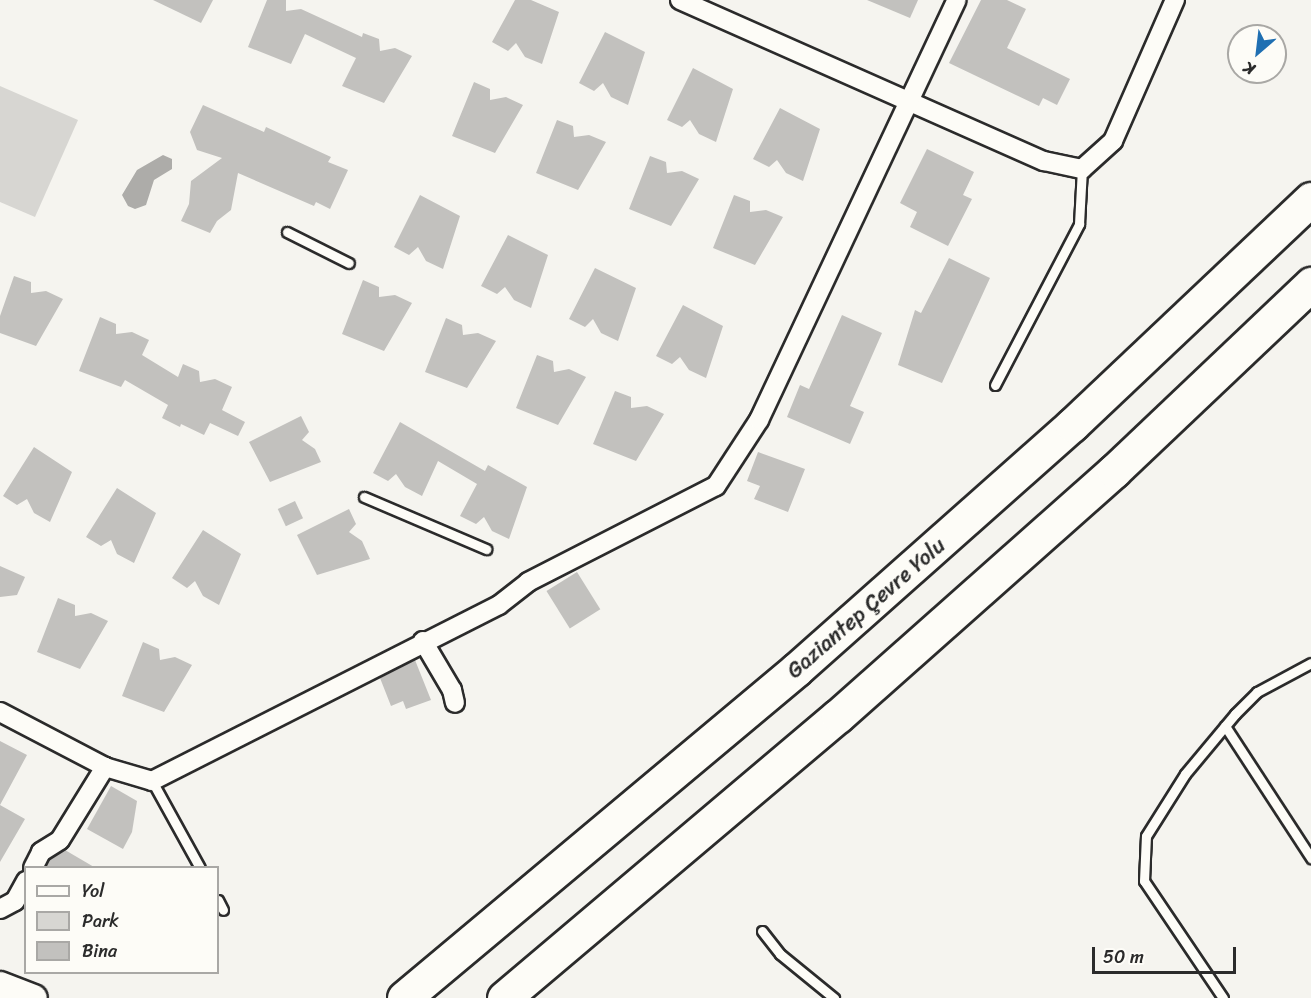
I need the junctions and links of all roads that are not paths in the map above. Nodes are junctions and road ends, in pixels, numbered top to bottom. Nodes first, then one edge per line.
1 (680, 0) edge
2 (957, 0) edge
3 (1175, 0) edge
4 (910, 105) junction
5 (1082, 170) junction
6 (1311, 199) edge
7 (287, 232) dead end
8 (349, 263) dead end
9 (1311, 284) edge
10 (995, 385) dead end
11 (364, 497) dead end
12 (486, 549) dead end
13 (423, 641) junction
14 (1311, 663) edge
15 (454, 703) dead end
16 (0, 712) edge
17 (1225, 726) junction
18 (105, 767) junction
19 (152, 781) junction
20 (1311, 838) edge
21 (1302, 843) junction
22 (1311, 858) edge
23 (34, 866) edge
24 (199, 866) edge
25 (24, 885) edge
26 (219, 902) edge
27 (0, 909) edge
28 (223, 910) dead end
29 (762, 931) dead end
30 (0, 985) edge
31 (34, 998) edge
32 (404, 998) edge
33 (504, 998) edge
34 (834, 998) edge
35 (1223, 998) edge

1 - 4 street
2 - 4 street
3 - 5 street
4 - 5 street
4 - 13 street
5 - 10 lane
6 - 32 highway, Gaziantep Çevre Yolu
7 - 8 lane
9 - 33 highway
11 - 12 lane
13 - 15 street
13 - 19 street
14 - 17 lane
16 - 18 street
17 - 21 lane
17 - 35 lane
18 - 19 street
18 - 23 street
19 - 24 lane
20 - 21 lane
21 - 22 lane
25 - 27 street
26 - 28 lane
29 - 34 lane
30 - 31 main road

